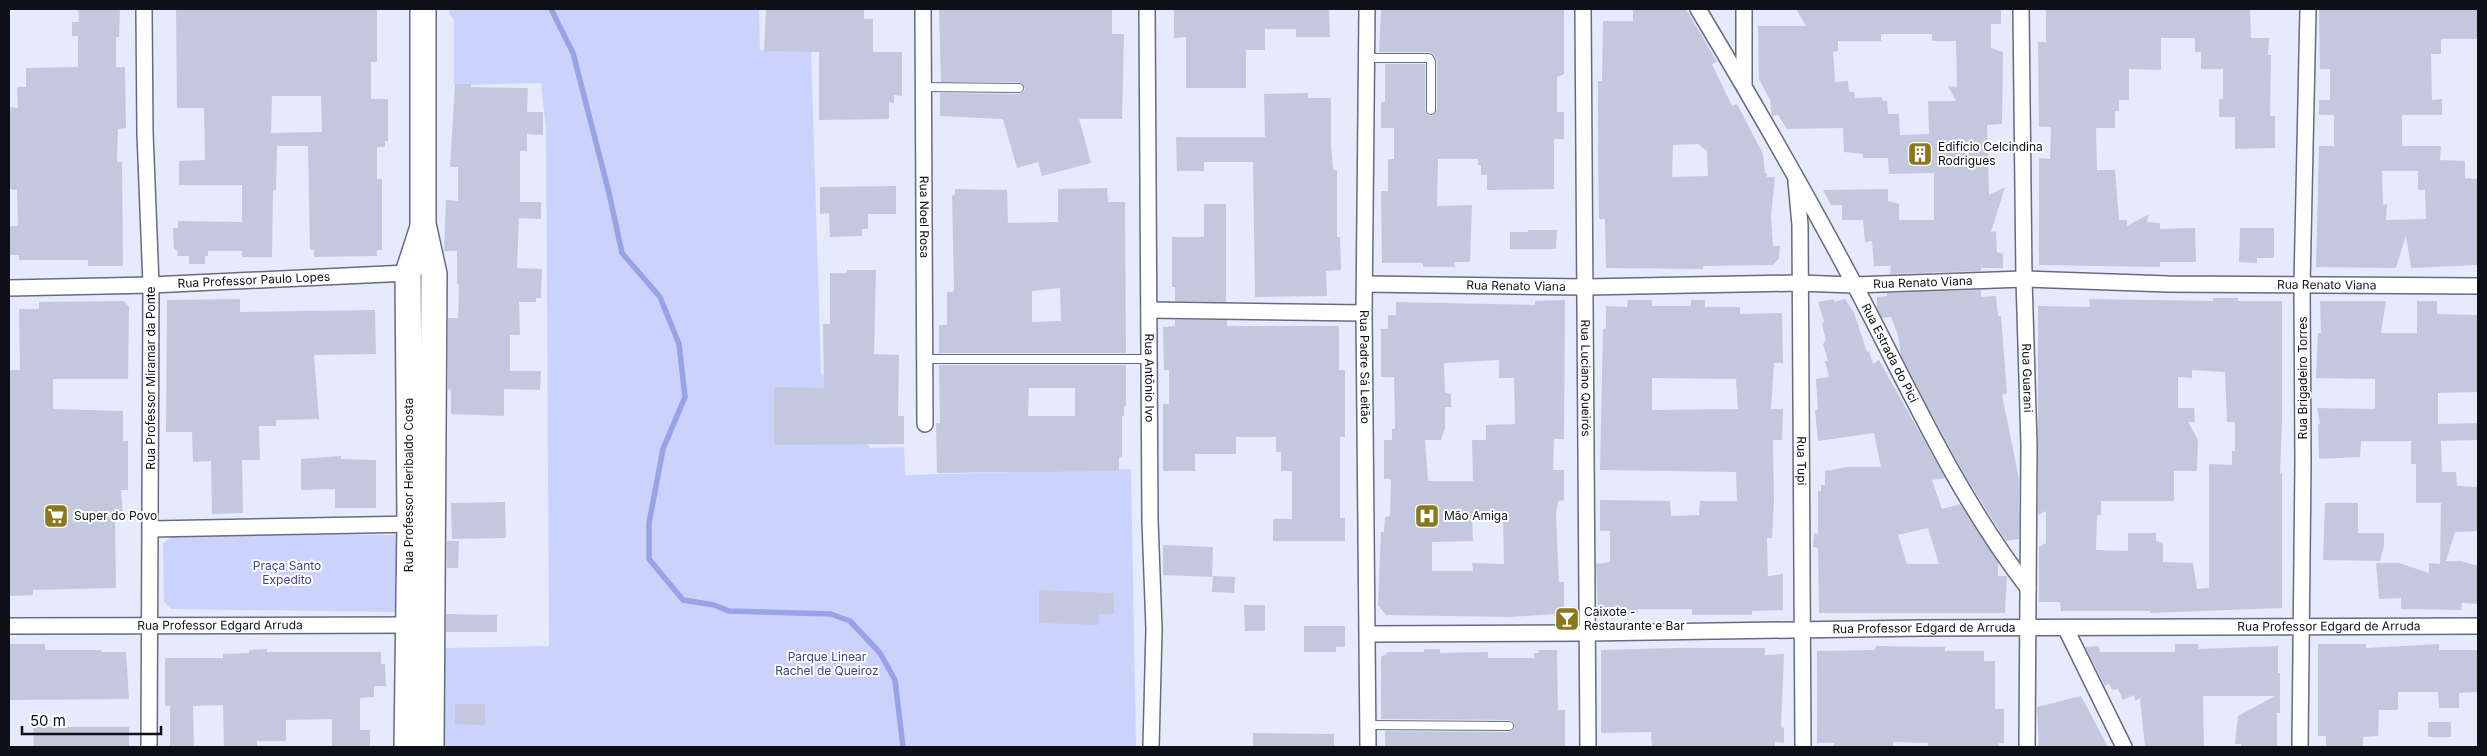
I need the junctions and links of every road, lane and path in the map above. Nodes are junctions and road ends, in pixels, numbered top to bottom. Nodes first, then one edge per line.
1 (144, 9) edge
2 (423, 9) edge
3 (923, 9) edge
4 (1147, 9) edge
5 (1367, 9) edge
6 (1374, 9) edge
7 (1583, 9) edge
8 (1698, 9) edge
9 (1744, 9) edge
10 (2021, 9) edge
11 (2308, 9) edge
12 (1367, 58) junction
13 (922, 87) junction
14 (1744, 87) junction
15 (1018, 88) dead end
16 (1431, 110) dead end
17 (1796, 174) junction
18 (424, 224) junction
19 (408, 273) junction
20 (2024, 280) junction
21 (1798, 283) junction
22 (1365, 284) junction
23 (151, 285) junction
24 (1854, 285) junction
25 (2302, 285) junction
26 (2478, 286) edge
27 (1586, 287) junction
28 (9, 288) edge
29 (1149, 310) junction
30 (1364, 313) junction
31 (925, 359) junction
32 (1149, 359) junction
33 (925, 424) dead end
34 (421, 524) junction
35 (151, 529) junction
36 (2028, 588) junction
37 (420, 625) junction
38 (9, 626) edge
39 (151, 626) junction
40 (2478, 626) edge
41 (2302, 628) junction
42 (2026, 629) junction
43 (2066, 629) junction
44 (1802, 630) junction
45 (1587, 633) junction
46 (1368, 634) junction
47 (1368, 725) junction
48 (1509, 726) dead end
49 (149, 747) edge
50 (407, 747) edge
51 (431, 747) edge
52 (1152, 747) edge
53 (1368, 747) edge
54 (1588, 747) edge
55 (1803, 747) edge
56 (2027, 747) edge
57 (2124, 747) edge
58 (2300, 747) edge

1 - 23 street, Rua Professor Miramar da Ponte
2 - 18 main road, Rua Professor Heribaldo Costa
3 - 13 street, Rua Noel Rosa
4 - 29 street, Rua Antônio Ivo
5 - 6 lane
5 - 12 street, Rua Padre Sá Leitão
7 - 27 street, Rua Luciano Queirós
8 - 14 street, Rua Estrada do Pici
9 - 14 street
10 - 20 street, Rua Guarani
11 - 25 street, Rua Brigadeiro Torres
12 - 16 lane
12 - 22 street, Rua Padre Sá Leitão
13 - 15 lane
13 - 31 street, Rua Noel Rosa
14 - 17 street, Rua Estrada do Pici
17 - 21 street, Rua Tupi
17 - 24 street, Rua Estrada do Pici
18 - 19 main road, Rua Professor Heribaldo Costa
18 - 34 main road, Rua Professor Heribaldo Costa
19 - 23 street, Rua Professor Paulo Lopes
19 - 34 main road, Rua Professor Heribaldo Costa
20 - 24 street, Rua Renato Viana
20 - 25 street, Rua Renato Viana
20 - 36 street, Rua Guarani
21 - 24 street, Rua Renato Viana
21 - 27 street, Rua Renato Viana
21 - 44 street, Rua Tupi
22 - 27 street, Rua Renato Viana
22 - 30 street, Rua Padre Sá Leitão
23 - 28 street, Rua Professor Paulo Lopes
23 - 35 street, Rua Professor Miramar da Ponte
24 - 36 street, Rua Estrada do Pici
25 - 26 street, Rua Renato Viana
25 - 41 street, Rua Brigadeiro Torres
27 - 45 street, Rua Luciano Queirós
29 - 30 street
29 - 32 street, Rua Antônio Ivo
30 - 46 street, Rua Padre Sá Leitão
31 - 32 lane
31 - 33 street, Rua Noel Rosa
32 - 52 street, Rua Antônio Ivo
34 - 35 street
34 - 37 main road, Rua Professor Heribaldo Costa
35 - 39 street, Rua Professor Miramar da Ponte
36 - 42 street, Rua Guarani
37 - 39 street, Rua Professor Edgard Arruda
37 - 50 main road, Rua Professor Heribaldo Costa
37 - 51 main road, Rua Professor Heribaldo Costa
38 - 39 street, Rua Professor Edgard Arruda
39 - 49 street, Rua Professor Miramar da Ponte
40 - 41 street, Rua Professor Edgard de Arruda
41 - 43 street, Rua Professor Edgard de Arruda
41 - 58 street, Rua Brigadeiro Torres
42 - 43 street, Rua Professor Edgard de Arruda
42 - 44 street, Rua Professor Edgard de Arruda
42 - 56 street, Rua Guarani
43 - 57 street
44 - 45 street, Rua Professor Edgard de Arruda
44 - 55 street, Rua Tupi
45 - 46 street, Rua Professor Edgard de Arruda
45 - 54 street, Rua Luciano Queirós
46 - 47 street, Rua Padre Sá Leitão
47 - 48 lane
47 - 53 street, Rua Padre Sá Leitão

